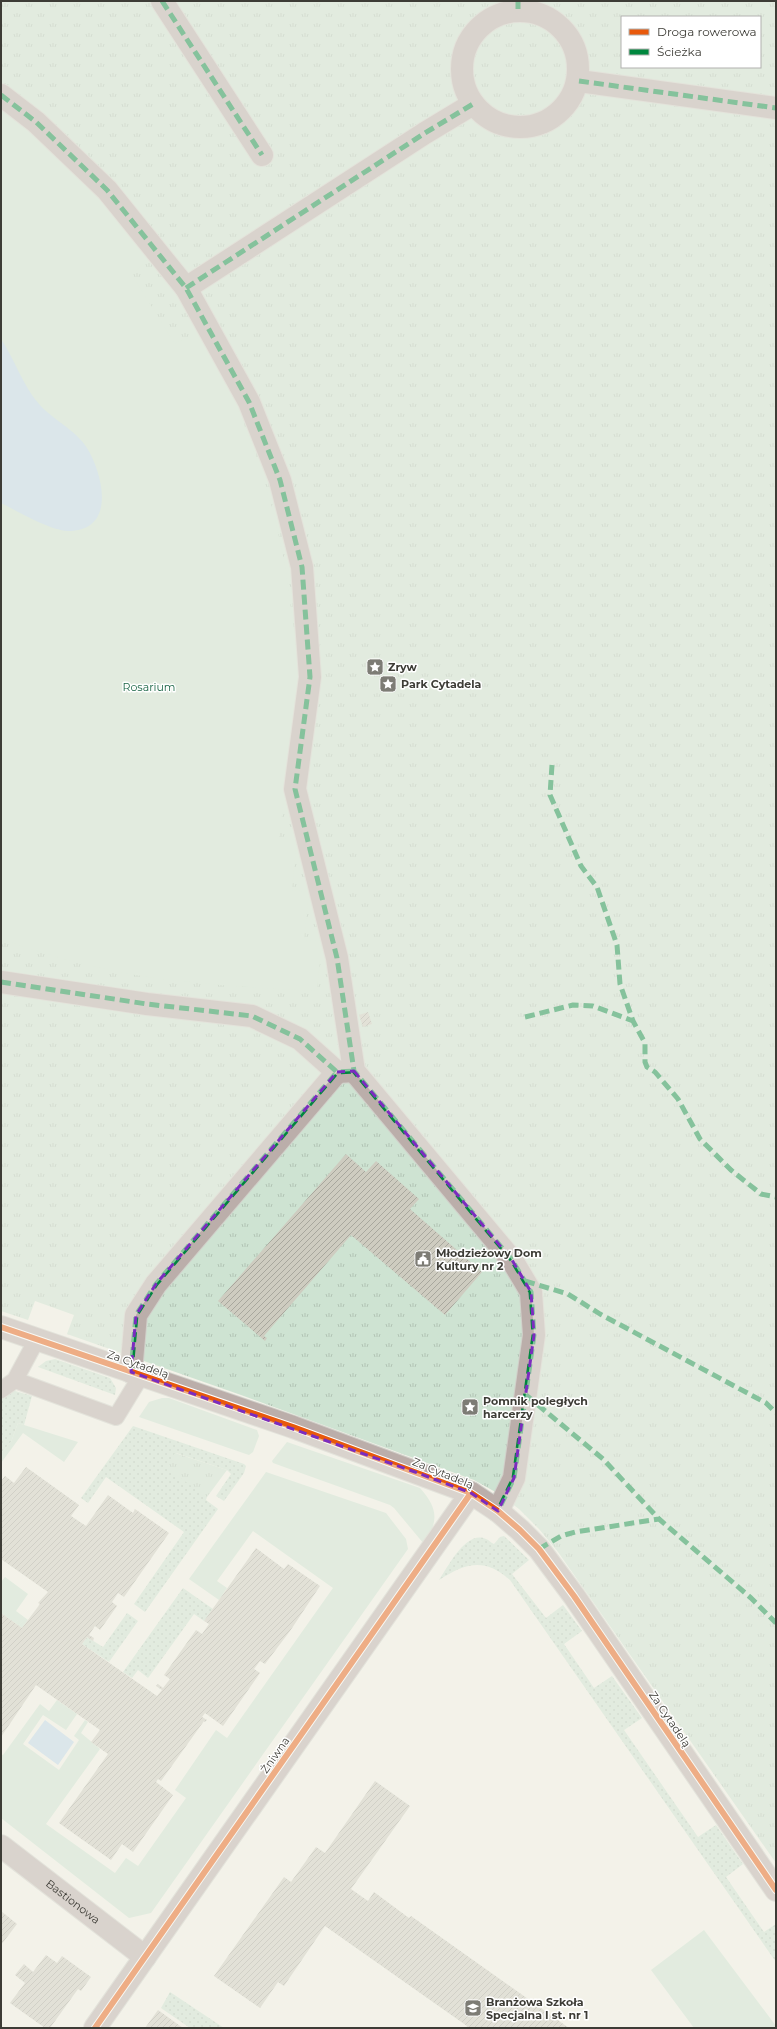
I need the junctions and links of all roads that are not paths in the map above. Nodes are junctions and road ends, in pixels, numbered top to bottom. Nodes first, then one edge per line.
1 (162, 1) edge
2 (579, 81) junction
3 (1, 95) edge
4 (473, 104) junction
5 (776, 108) edge
6 (262, 156) dead end
7 (186, 288) junction
8 (1, 982) edge
9 (345, 1072) junction
10 (1, 1327) edge
11 (37, 1339) junction
12 (136, 1374) junction
13 (15, 1380) junction
14 (1, 1390) edge
15 (471, 1493) junction
16 (498, 1511) junction
17 (1, 1846) edge
18 (776, 1890) edge
19 (145, 1957) junction
20 (95, 2028) edge

1 - 6 street
2 - 4 street
2 - 4 street
2 - 5 street
3 - 7 street
4 - 7 street
7 - 9 street
8 - 9 street
9 - 12 street
9 - 16 street
10 - 11 street, Za Cytadelą
11 - 12 street, Za Cytadelą
11 - 13 lane
12 - 13 lane
12 - 15 street, Za Cytadelą
13 - 14 lane
15 - 16 street, Za Cytadelą
15 - 19 street, Żniwna
16 - 18 street, Za Cytadelą
17 - 19 street, Bastionowa
19 - 20 street, Żniwna

